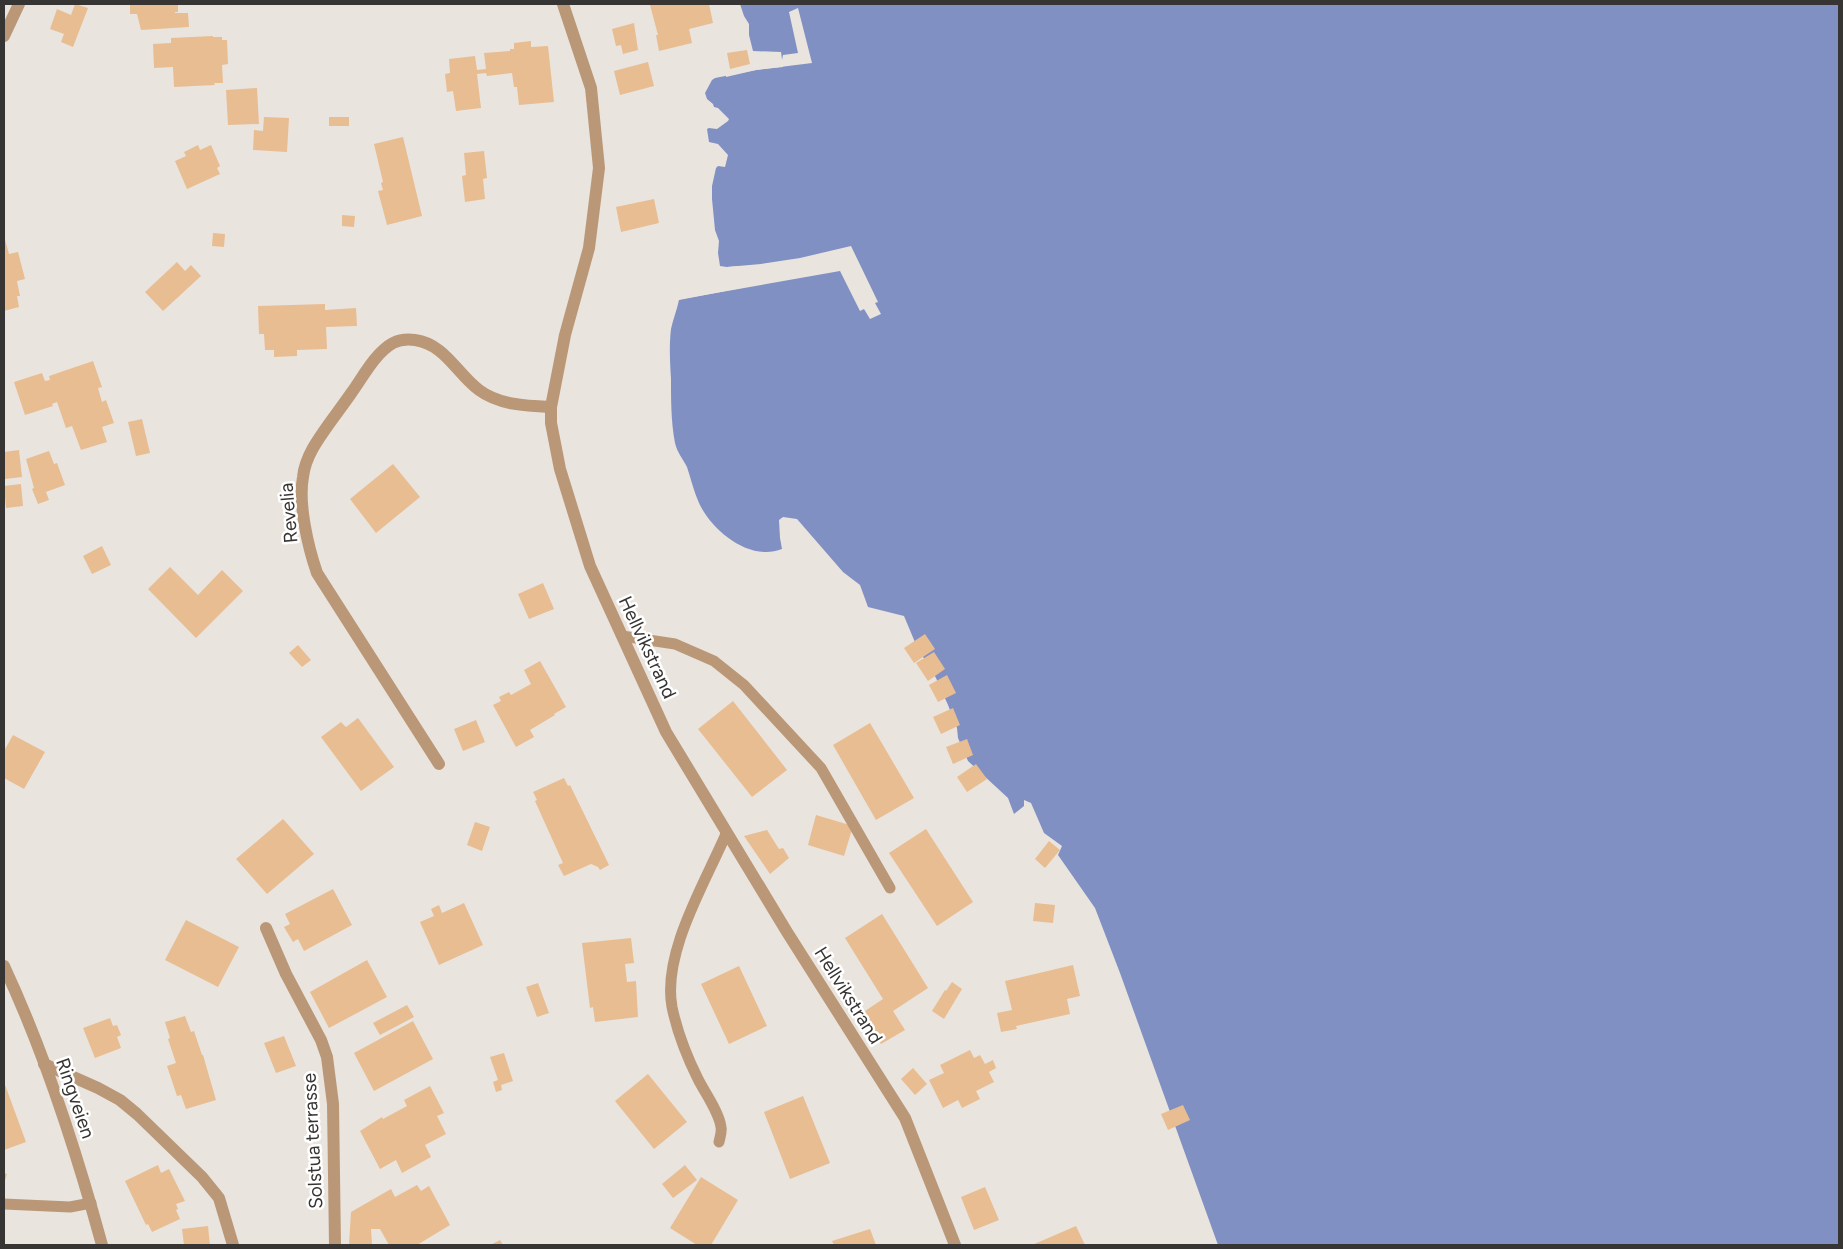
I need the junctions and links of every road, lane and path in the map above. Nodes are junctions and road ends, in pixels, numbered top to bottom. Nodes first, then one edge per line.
1 (19, 4) edge
2 (563, 4) edge
3 (4, 36) edge
4 (551, 407) junction
5 (622, 636) junction
6 (440, 764) dead end
7 (726, 834) junction
8 (890, 888) dead end
9 (266, 928) dead end
10 (4, 966) edge
11 (44, 1064) junction
12 (719, 1142) dead end
13 (90, 1203) junction
14 (4, 1204) edge
15 (102, 1245) edge
16 (233, 1245) edge
17 (335, 1245) edge
18 (955, 1245) edge

1 - 3 street
2 - 4 street, Hellvikstrand
4 - 5 street, Hellvikstrand
4 - 6 street, Revelia
5 - 7 street, Hellvikstrand
5 - 8 lane
7 - 12 lane
7 - 18 street, Hellvikstrand
9 - 17 street, Solstua terrasse
10 - 11 street, Ringveien
11 - 13 street, Ringveien
11 - 16 street
13 - 14 lane
13 - 15 street, Ringveien

